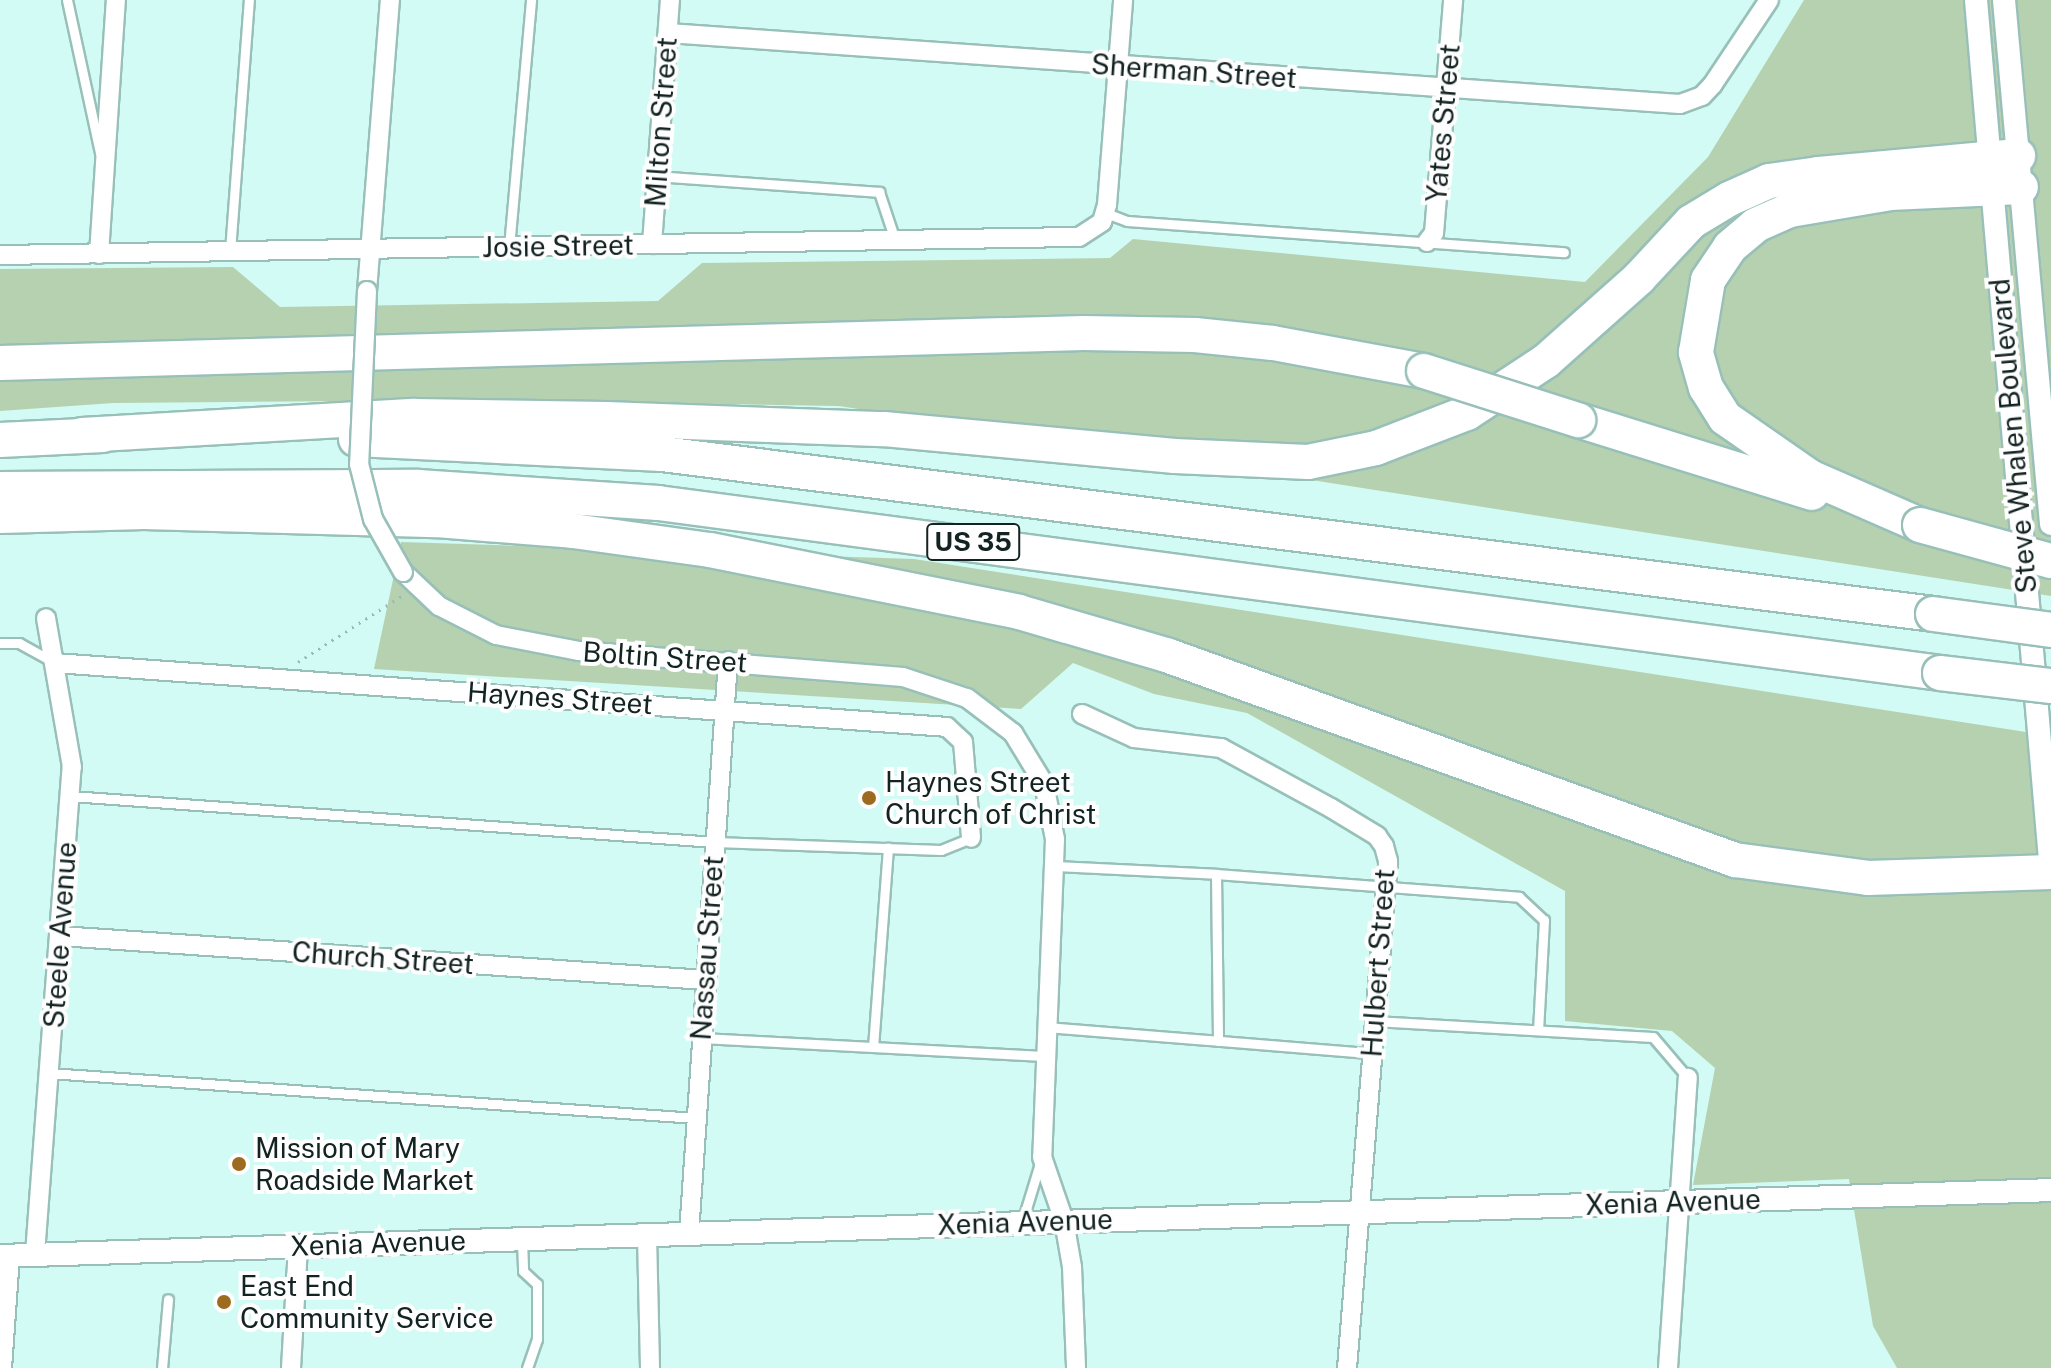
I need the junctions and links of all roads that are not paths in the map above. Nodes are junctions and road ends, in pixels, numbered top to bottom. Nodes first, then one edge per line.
1 (67, 0) edge
2 (116, 0) edge
3 (249, 0) edge
4 (390, 0) edge
5 (531, 0) edge
6 (670, 0) edge
7 (1123, 0) edge
8 (1453, 0) edge
9 (1769, 0) edge
10 (1976, 0) edge
11 (2004, 0) edge
12 (668, 33) junction
13 (1119, 65) junction
14 (1446, 88) junction
15 (103, 169) junction
16 (2005, 171) junction
17 (656, 176) junction
18 (1106, 213) junction
19 (895, 240) junction
20 (1427, 242) junction
21 (652, 244) junction
22 (509, 247) junction
23 (371, 250) junction
24 (230, 251) junction
25 (1564, 252) dead end
26 (99, 254) junction
27 (0, 255) edge
28 (0, 363) edge
29 (82, 435) junction
30 (0, 440) edge
31 (0, 489) edge
32 (0, 516) edge
33 (2051, 524) edge
34 (1920, 525) junction
35 (2051, 561) edge
36 (46, 618) dead end
37 (2051, 630) edge
38 (0, 643) edge
39 (728, 661) junction
40 (55, 663) junction
41 (2051, 686) edge
42 (724, 709) junction
43 (1082, 714) dead end
44 (70, 796) junction
45 (971, 838) joint
46 (715, 842) junction
47 (888, 848) junction
48 (1055, 866) junction
49 (2051, 872) edge
50 (1216, 874) junction
51 (1386, 885) junction
52 (60, 936) junction
53 (705, 980) junction
54 (1374, 1021) junction
55 (1046, 1027) junction
56 (1538, 1030) junction
57 (701, 1038) junction
58 (1218, 1041) junction
59 (873, 1047) junction
60 (1371, 1053) junction
61 (1044, 1056) junction
62 (49, 1073) junction
63 (1688, 1078) joint
64 (696, 1118) junction
65 (1042, 1157) junction
66 (2051, 1190) edge
67 (1679, 1202) junction
68 (1358, 1211) junction
69 (1064, 1221) junction
70 (1022, 1223) junction
71 (689, 1234) junction
72 (647, 1235) junction
73 (522, 1239) junction
74 (298, 1245) junction
75 (35, 1254) junction
76 (5, 1256) edge
77 (168, 1299) dead end
78 (2, 1368) edge
79 (162, 1368) edge
80 (291, 1368) edge
81 (527, 1368) edge
82 (650, 1368) edge
83 (1076, 1368) edge
84 (1347, 1368) edge
85 (1668, 1368) edge

1 - 15 lane
2 - 15 street
3 - 24 lane
4 - 23 street, Boltin Street
5 - 22 lane
6 - 12 street, Milton Street
7 - 13 street
8 - 14 street, Yates Street
9 - 14 street, Sherman Street
10 - 16 street, Steve Whalen Boulevard
11 - 16 street, Steve Whalen Boulevard
12 - 13 street, Sherman Street
12 - 17 street, Milton Street
13 - 14 street, Sherman Street
13 - 18 street
14 - 20 street, Yates Street
15 - 26 street
16 - 29 highway
16 - 33 street, Steve Whalen Boulevard
16 - 34 highway
16 - 49 street, Steve Whalen Boulevard
17 - 19 lane
17 - 21 street, Milton Street
18 - 19 street, Josie Street
18 - 20 lane
19 - 21 street, Josie Street
20 - 25 lane
21 - 22 street, Josie Street
22 - 23 street, Josie Street
23 - 24 street, Josie Street
23 - 39 street, Boltin Street, bridge
24 - 26 street, Josie Street
26 - 27 street, Josie Street
28 - 34 highway, bridge
29 - 30 highway, US 35
29 - 37 highway, US 35, bridge
31 - 41 highway, US 35, bridge
32 - 49 highway
34 - 35 highway, bridge
36 - 40 street, Steele Avenue
38 - 40 lane
39 - 42 street, Nassau Street
39 - 48 street, Boltin Street
40 - 42 street, Haynes Street
40 - 44 street, Steele Avenue
42 - 45 street, Haynes Street
42 - 46 street, Nassau Street
43 - 51 street, Hulbert Street
44 - 46 lane
44 - 52 street, Steele Avenue
45 - 47 lane
46 - 47 lane
46 - 53 street, Nassau Street
47 - 59 lane
48 - 50 lane
48 - 55 street, Boltin Street
50 - 51 lane
50 - 58 lane
51 - 54 street, Hulbert Street
51 - 56 lane
52 - 53 street, Church Street
52 - 62 street, Steele Avenue
53 - 57 street, Nassau Street
54 - 56 lane
54 - 60 street, Hulbert Street
55 - 58 lane
55 - 61 street, Boltin Street
56 - 63 lane
57 - 59 lane
57 - 64 street, Nassau Street
58 - 60 lane
59 - 61 lane
60 - 68 street, Hulbert Street
61 - 65 street, Boltin Street
62 - 64 lane
62 - 75 street, Steele Avenue
63 - 67 street
64 - 71 street, Nassau Street
65 - 69 street, Boltin Street
65 - 70 lane
66 - 67 street, Xenia Avenue
67 - 68 street, Xenia Avenue
67 - 85 street
68 - 69 street, Xenia Avenue
68 - 84 street, Hulbert Street
69 - 70 street, Xenia Avenue
69 - 83 street, Boltin Street
70 - 71 street, Xenia Avenue
71 - 72 street, Xenia Avenue
72 - 73 street, Xenia Avenue
72 - 82 street
73 - 74 street, Xenia Avenue
73 - 81 lane
74 - 75 street, Xenia Avenue
74 - 80 street
75 - 76 street, Xenia Avenue
76 - 78 street
77 - 79 lane

